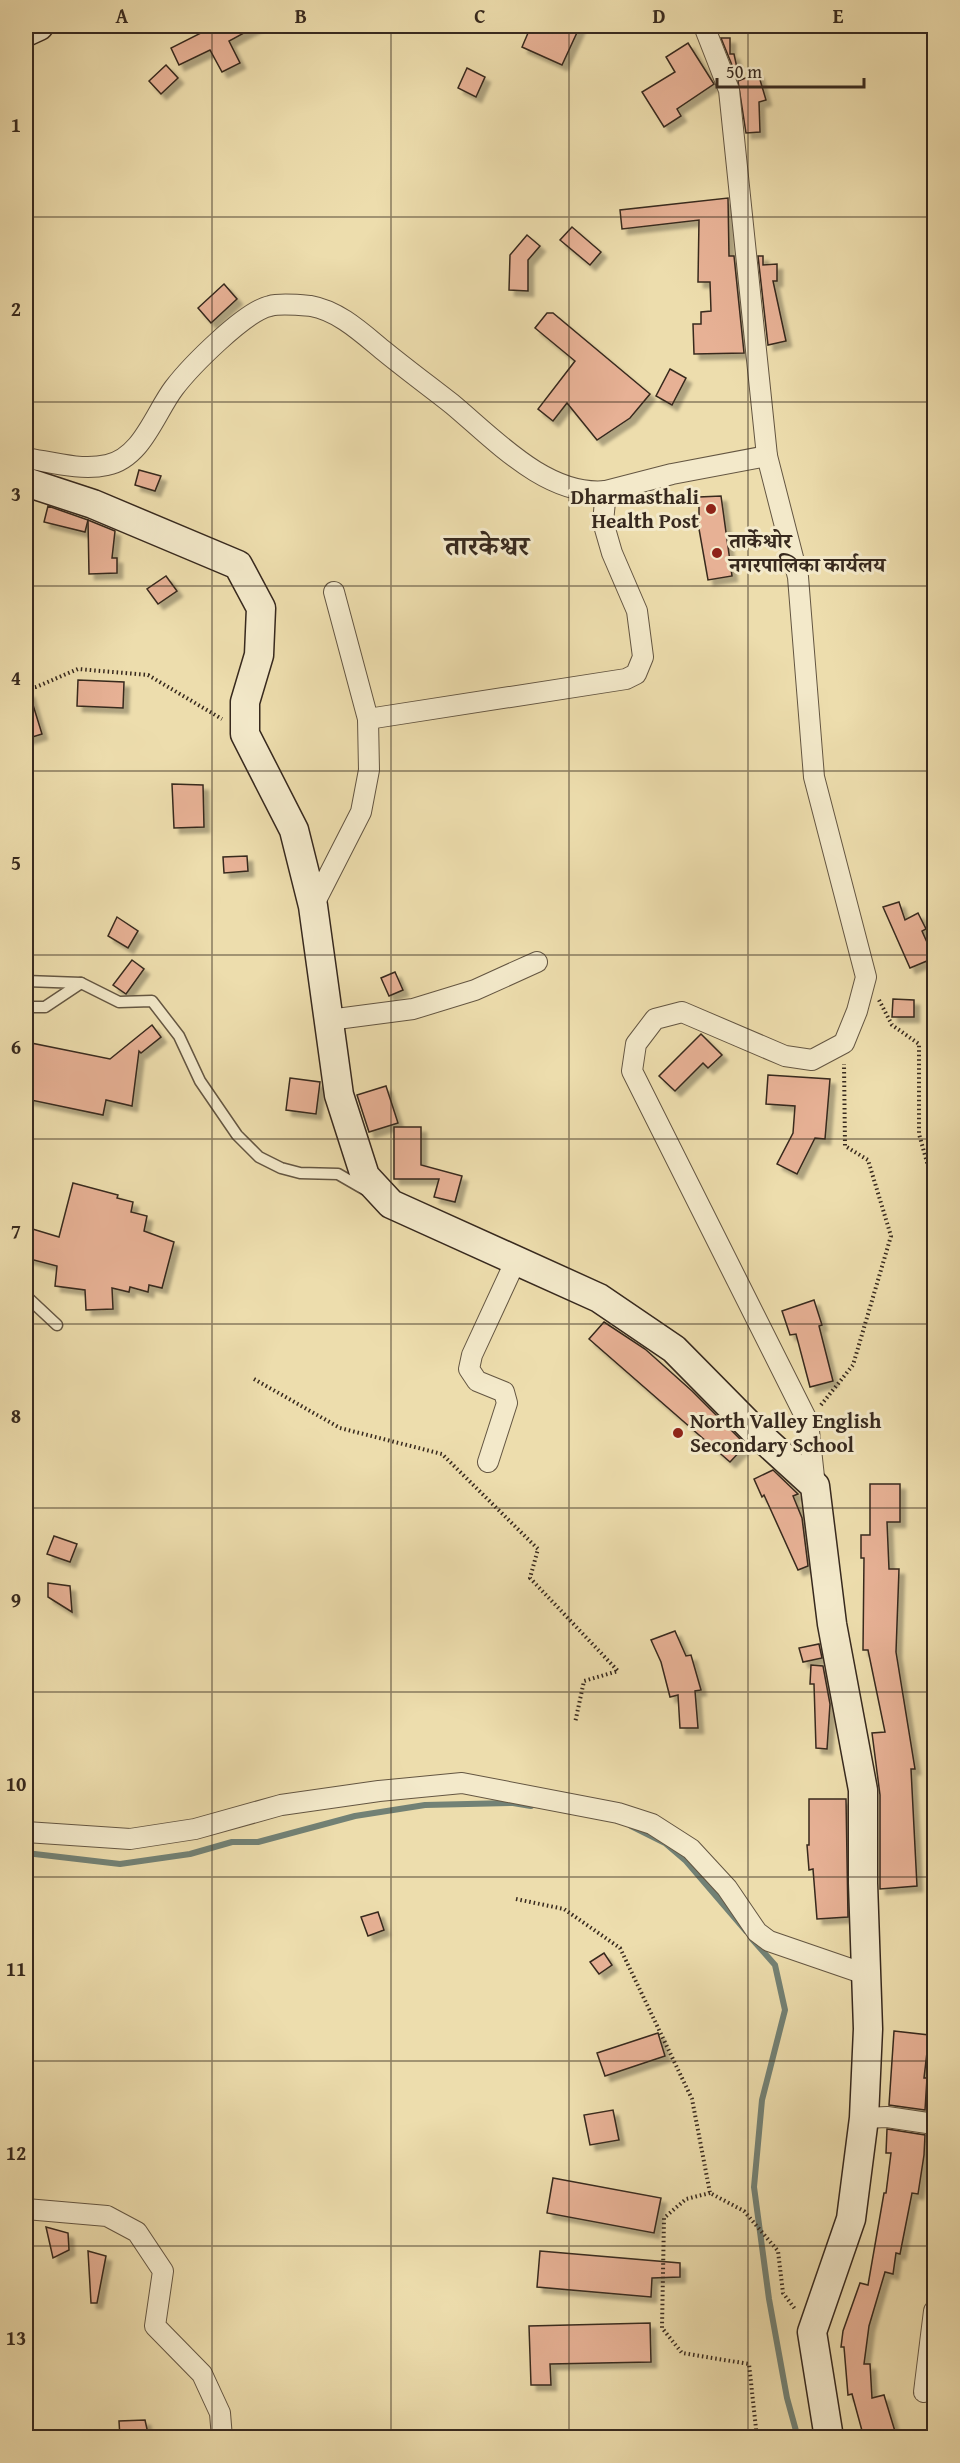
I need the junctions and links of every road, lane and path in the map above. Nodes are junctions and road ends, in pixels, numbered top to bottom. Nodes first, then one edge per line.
1 (39, 26) edge
2 (704, 26) edge
3 (26, 32) edge
4 (767, 456) junction
5 (26, 458) edge
6 (26, 482) edge
7 (606, 491) junction
8 (334, 592) dead end
9 (26, 688) edge
10 (368, 719) junction
11 (245, 734) junction
12 (313, 906) junction
13 (537, 962) dead end
14 (866, 977) junction
15 (26, 981) edge
16 (81, 983) junction
17 (26, 1007) edge
18 (329, 1020) junction
19 (844, 1043) junction
20 (934, 1186) edge
21 (391, 1204) junction
22 (516, 1260) junction
23 (26, 1296) edge
24 (57, 1325) dead end
25 (254, 1379) dead end
26 (808, 1422) junction
27 (488, 1462) dead end
28 (815, 1486) junction
29 (575, 1723) dead end
30 (26, 1832) edge
31 (516, 1899) dead end
32 (866, 1974) junction
33 (864, 2118) junction
34 (934, 2124) edge
35 (710, 2193) junction
36 (26, 2209) edge
37 (934, 2311) edge
38 (812, 2332) junction
39 (924, 2392) dead end
40 (222, 2438) edge
41 (757, 2438) edge
42 (829, 2438) edge

1 - 3 street
2 - 4 street
4 - 7 street
4 - 14 street
5 - 7 street
6 - 11 street
7 - 10 street
8 - 10 street
9 - 11 path
10 - 12 street
11 - 12 street
12 - 18 street
13 - 18 street
14 - 19 street
14 - 20 path
15 - 16 lane
16 - 17 lane
16 - 21 lane
18 - 21 street
19 - 26 path
19 - 26 street
21 - 22 street
22 - 27 street
22 - 28 street
23 - 24 lane
25 - 29 path
26 - 28 street
28 - 32 street
30 - 32 street
31 - 35 path
32 - 33 street
33 - 34 street
33 - 38 street
35 - 38 path
35 - 41 path
36 - 40 street
37 - 39 street
38 - 42 street

